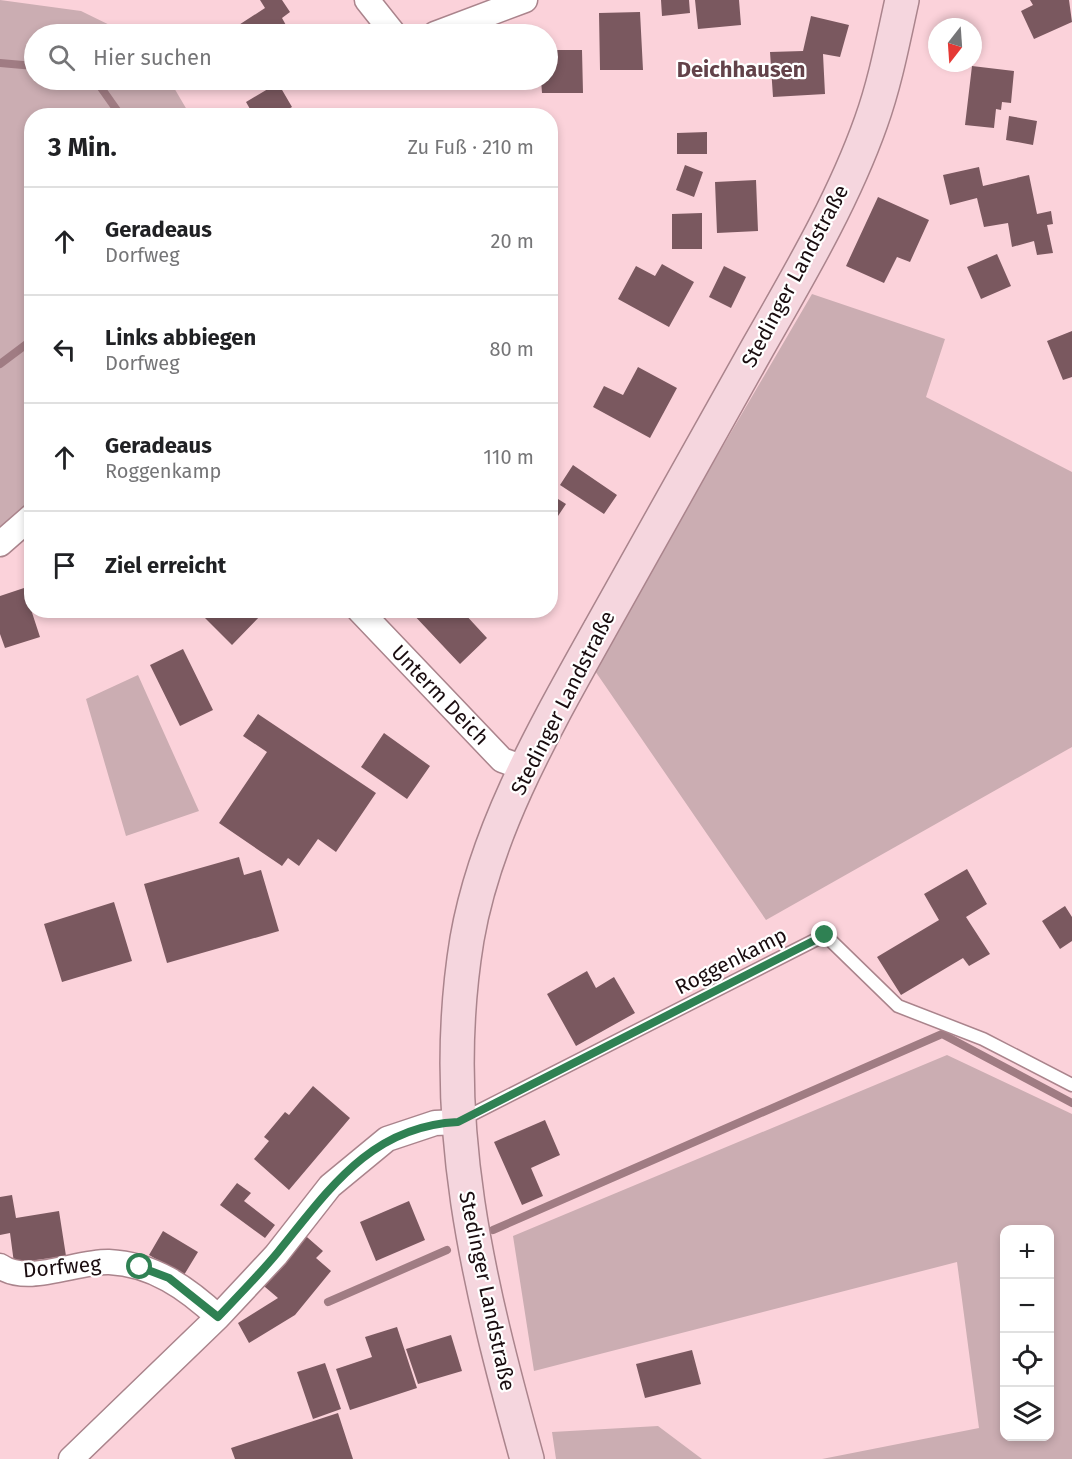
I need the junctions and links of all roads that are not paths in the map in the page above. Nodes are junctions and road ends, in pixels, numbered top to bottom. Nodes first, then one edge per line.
1 (367, 0) edge
2 (525, 0) edge
3 (902, 0) edge
4 (386, 24) edge
5 (461, 24) edge
6 (24, 523) edge
7 (0, 544) edge
8 (368, 618) edge
9 (527, 769) junction
10 (1072, 1085) edge
11 (458, 1122) junction
12 (0, 1266) edge
13 (218, 1317) junction
14 (71, 1459) edge
15 (527, 1459) edge

1 - 4 street
2 - 5 street
3 - 9 main road, Stedinger Landstraße
6 - 7 street
8 - 9 street, Unterm Deich
9 - 11 main road, Stedinger Landstraße
10 - 11 lane, Roggenkamp
11 - 13 street
11 - 15 main road, Stedinger Landstraße
12 - 13 street, Dorfweg
13 - 14 street

